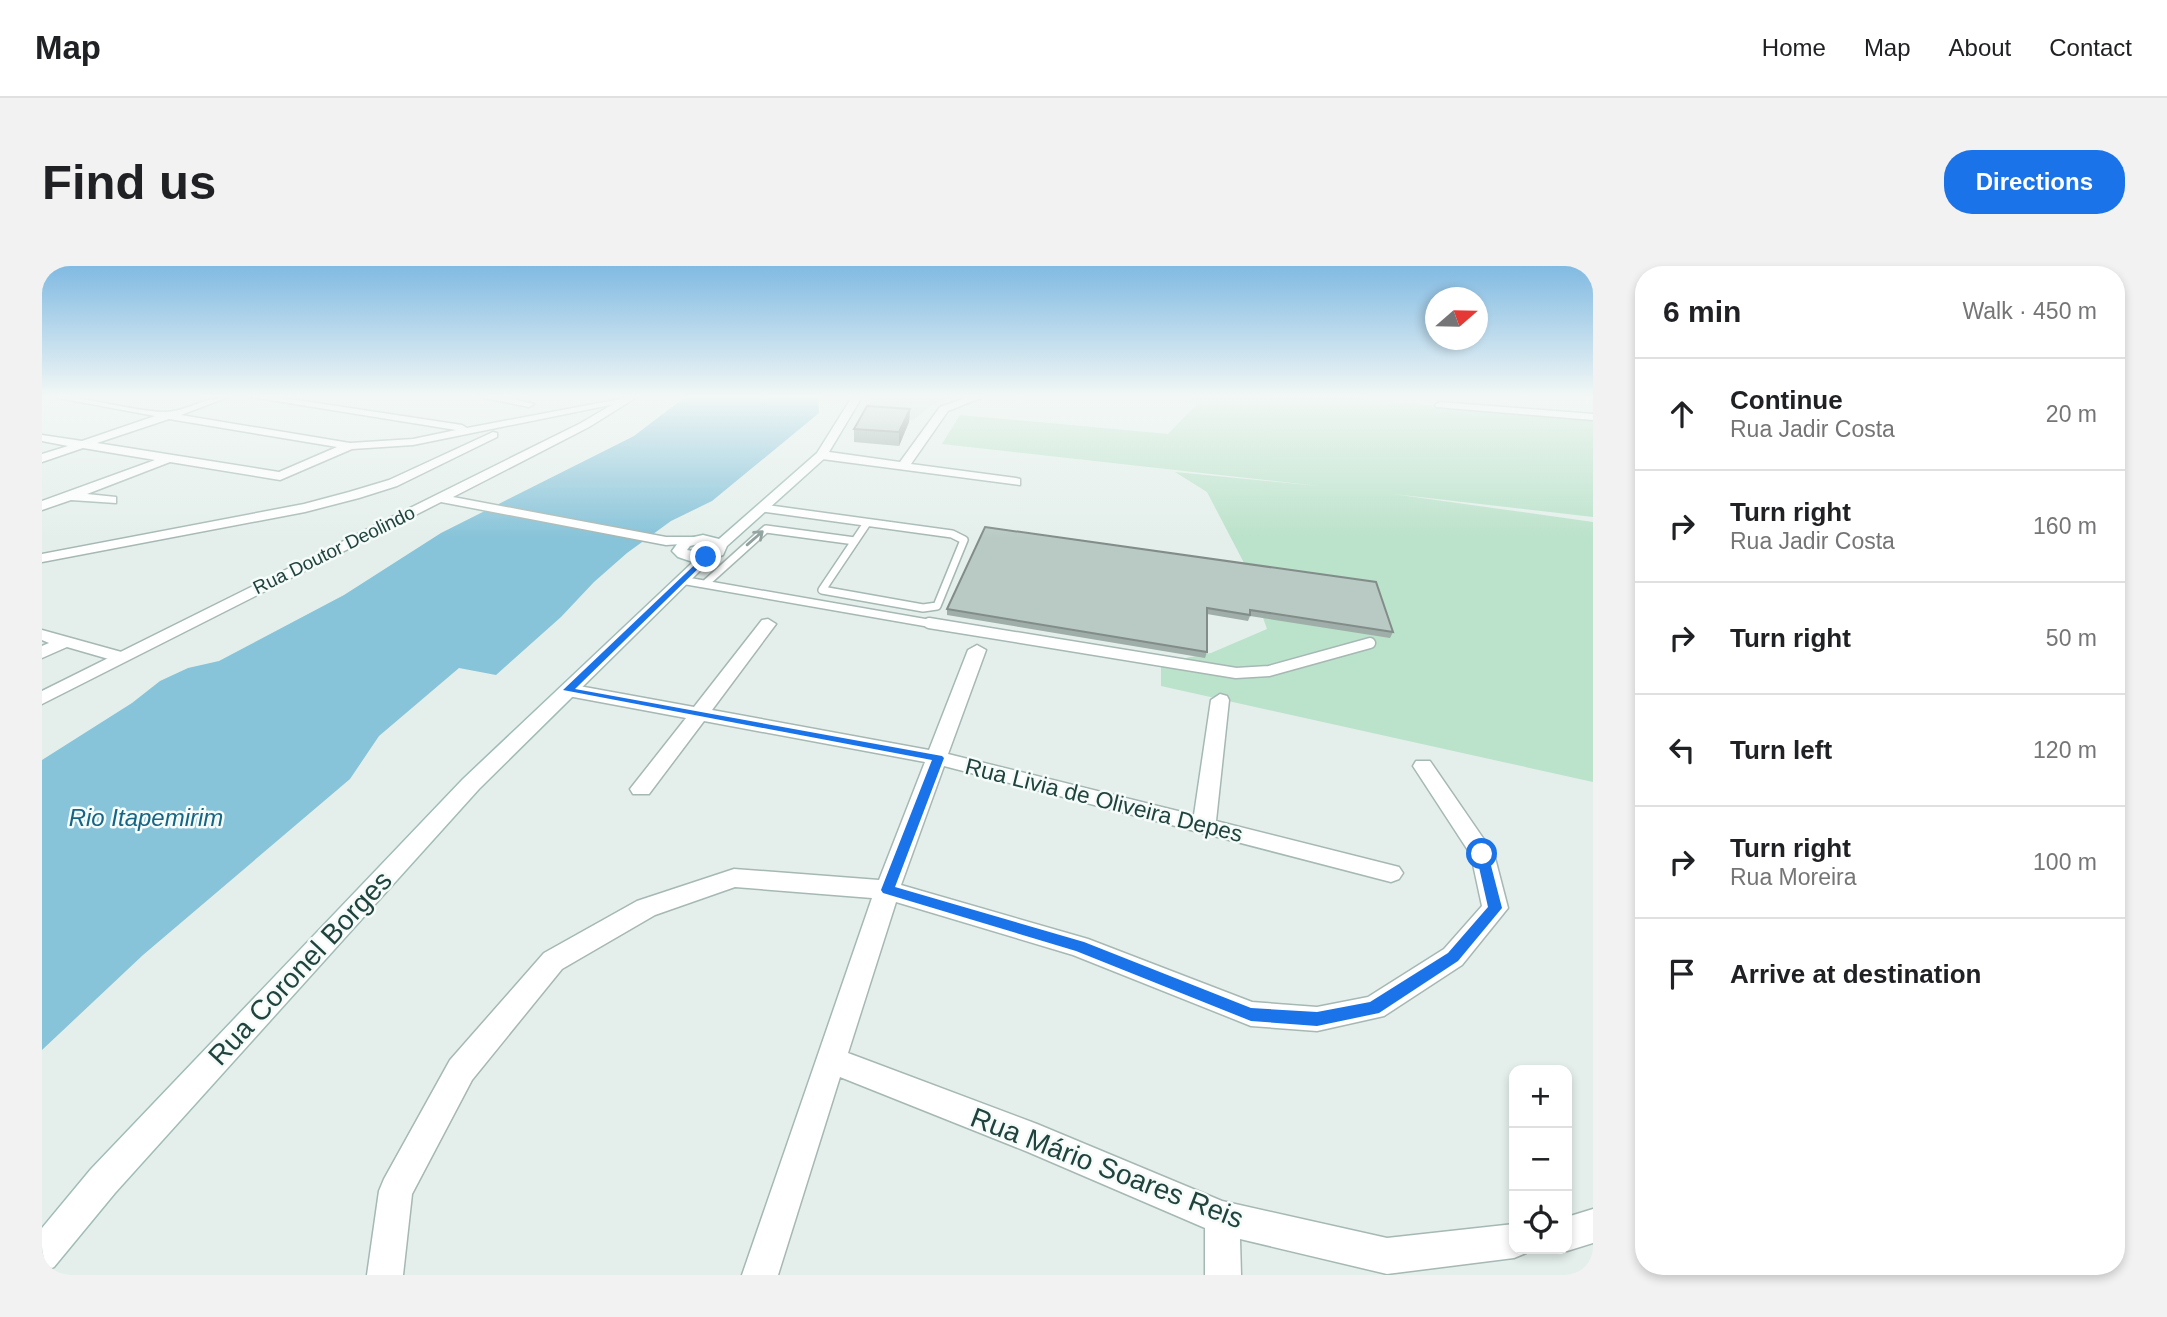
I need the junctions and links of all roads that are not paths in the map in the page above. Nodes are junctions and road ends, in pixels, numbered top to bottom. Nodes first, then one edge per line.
1 (76, 444) edge
2 (338, 444) edge
3 (380, 444) edge
4 (476, 444) edge
5 (547, 444) edge
6 (829, 444) edge
7 (919, 444) edge
8 (81, 445) junction
9 (350, 446) junction
10 (822, 455) junction
11 (42, 458) edge
12 (169, 458) junction
13 (903, 466) junction
14 (1016, 482) dead end
15 (42, 491) edge
16 (68, 496) junction
17 (439, 498) junction
18 (111, 500) dead end
19 (42, 506) edge
20 (764, 508) junction
21 (867, 523) junction
22 (736, 531) junction
23 (855, 541) junction
24 (680, 544) junction
25 (720, 545) junction
26 (706, 557) junction
27 (42, 558) edge
28 (684, 578) junction
29 (705, 584) junction
30 (768, 624) dead end
31 (42, 635) edge
32 (64, 642) junction
33 (1370, 643) dead end
34 (977, 650) dead end
35 (42, 653) edge
36 (119, 657) junction
37 (568, 690) junction
38 (42, 698) edge
39 (1220, 700) dead end
40 (701, 715) junction
41 (938, 758) junction
42 (1423, 766) dead end
43 (641, 789) dead end
44 (1204, 825) junction
45 (1391, 873) dead end
46 (887, 890) junction
47 (831, 1060) junction
48 (1222, 1219) junction
49 (1593, 1226) edge
50 (1572, 1232) edge
51 (1509, 1242) edge
52 (42, 1255) edge
53 (767, 1272) edge
54 (385, 1275) edge
55 (1223, 1275) edge

1 - 8 street
2 - 9 street
3 - 9 street
4 - 27 street
5 - 17 street, Rua Doutor Deolindo
6 - 10 street, Rua Coronel Borges
7 - 13 street
8 - 11 street
8 - 12 street
9 - 12 street
10 - 13 street
10 - 20 street, Rua Coronel Borges
12 - 16 street
13 - 14 street
15 - 16 street
16 - 18 street
16 - 19 street
17 - 24 street
17 - 36 street, Rua Doutor Deolindo
20 - 21 lane
20 - 22 street, Rua Coronel Borges
21 - 23 lane
21 - 23 lane
22 - 24 street
22 - 25 street, Rua Coronel Borges
29 -> 23 lane
24 - 25 street
24 - 26 street
24 - 28 street
25 - 26 street, Rua Coronel Borges
26 - 28 street, Rua Coronel Borges
28 - 29 lane
28 - 37 street, Rua Coronel Borges
29 - 33 lane
30 - 40 street
31 - 32 street
32 - 35 street
32 - 36 street
34 - 41 street
36 - 38 street, Rua Doutor Deolindo
37 - 40 street, Rua Livia de Oliveira Depes
37 - 52 street, Rua Coronel Borges
39 - 44 street
40 - 41 street, Rua Livia de Oliveira Depes
40 - 43 street
41 - 44 street, Rua Livia de Oliveira Depes
41 - 46 street
42 - 46 street
44 - 45 street, Rua Livia de Oliveira Depes
46 - 47 street
46 - 54 street
47 - 48 street, Rua Mário Soares Reis
47 - 53 street
48 - 51 street, Rua Mário Soares Reis
48 - 55 street
49 - 50 street

